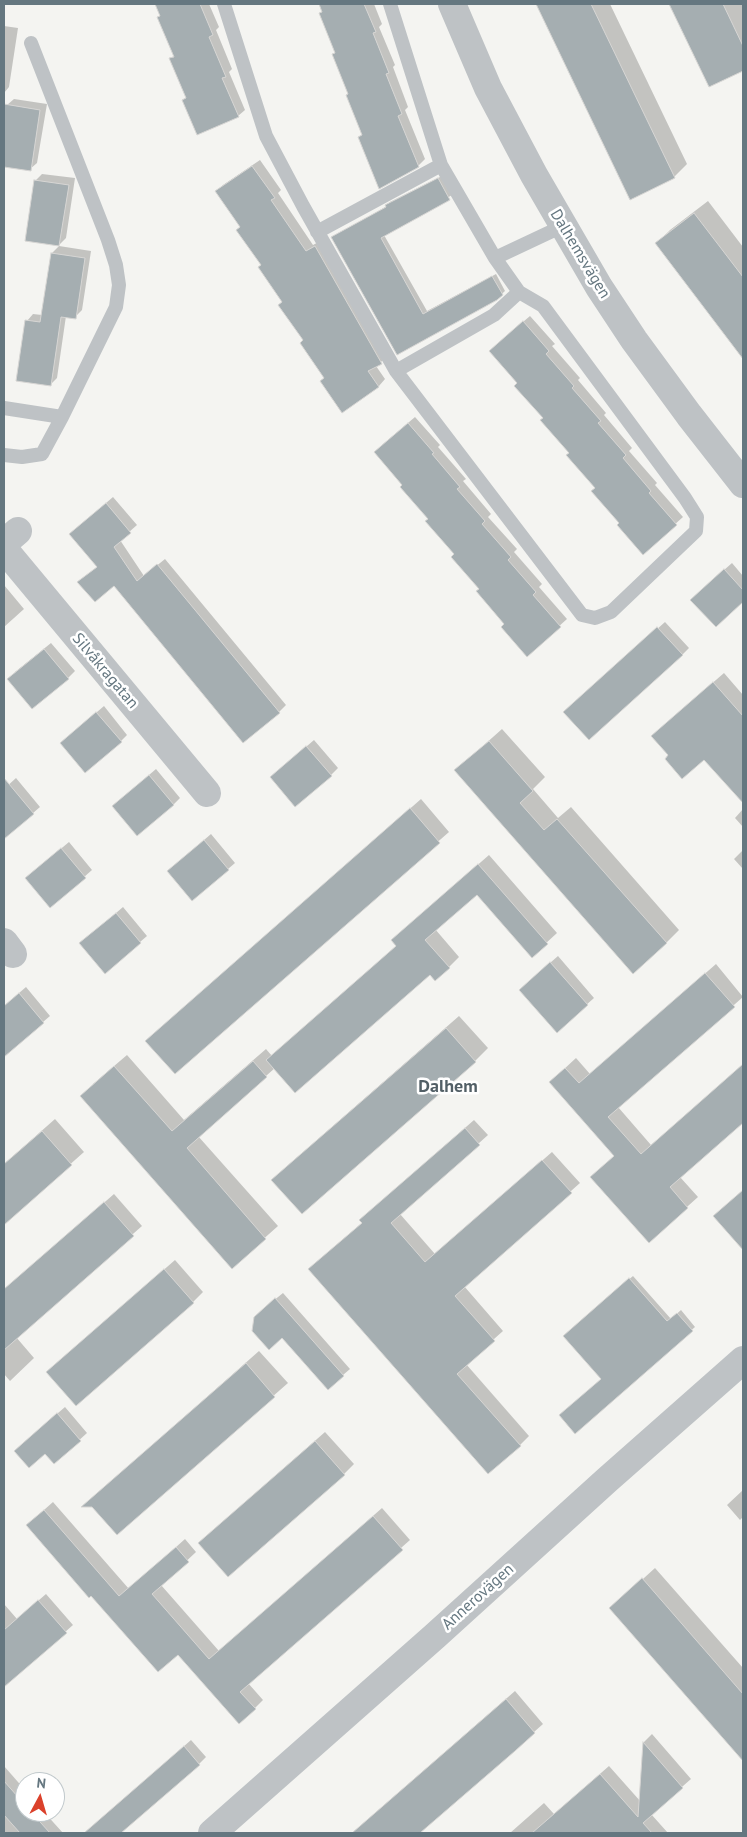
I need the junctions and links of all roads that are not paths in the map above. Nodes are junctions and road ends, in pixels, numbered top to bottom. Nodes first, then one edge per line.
1 (224, 4) edge
2 (390, 4) edge
3 (452, 4) edge
4 (31, 43) dead end
5 (441, 165) junction
6 (564, 226) junction
7 (317, 232) junction
8 (494, 258) junction
9 (519, 292) junction
10 (396, 371) junction
11 (4, 408) edge
12 (62, 417) junction
13 (4, 456) edge
14 (743, 484) edge
15 (9, 541) edge
16 (207, 793) dead end
17 (743, 1360) edge
18 (212, 1833) edge

1 - 7 lane
2 - 5 lane
3 - 6 street, Dalhemsvägen
4 - 12 lane
5 - 7 lane
5 - 8 lane
6 - 8 lane
6 - 14 street, Dalhemsvägen
7 - 10 lane
8 - 9 lane
9 - 10 lane
9 - 10 lane
11 - 12 lane
12 - 13 lane
15 - 16 street, Silvåkragatan
17 - 18 street, Annerovägen

